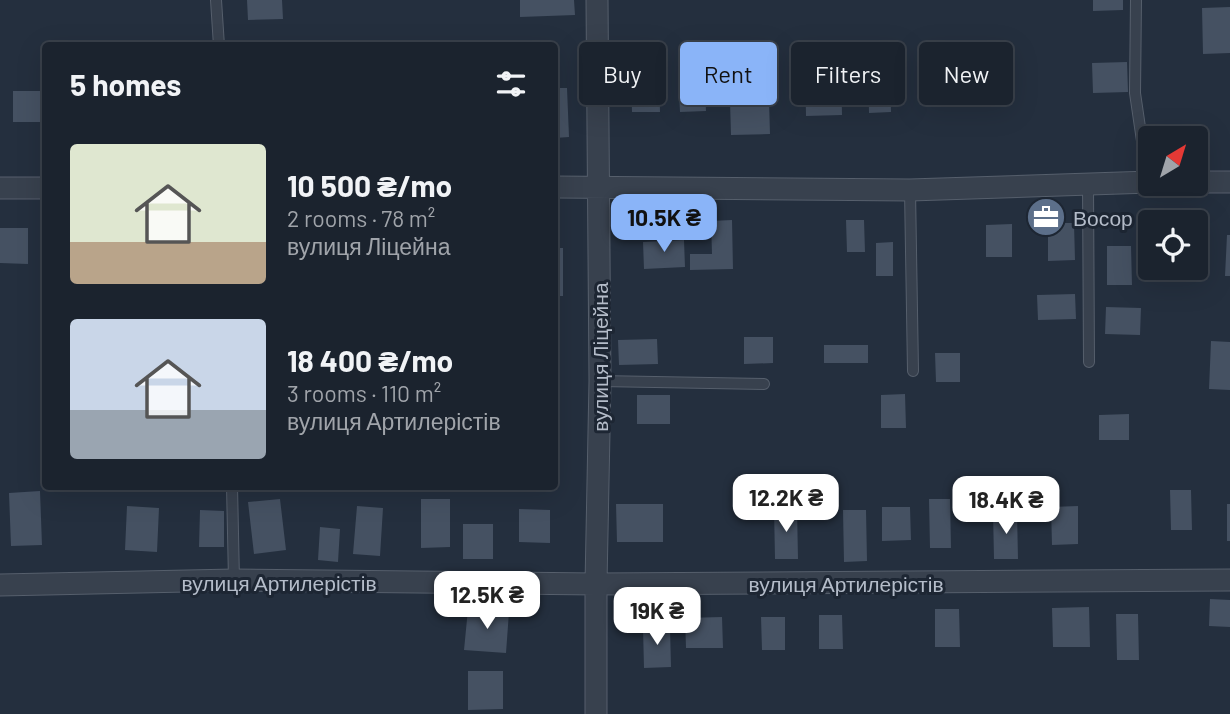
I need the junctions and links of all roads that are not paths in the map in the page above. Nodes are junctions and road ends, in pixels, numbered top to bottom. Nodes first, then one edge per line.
1 (216, 0) edge
2 (597, 0) edge
3 (1136, 0) edge
4 (219, 42) edge
5 (1140, 126) edge
6 (1208, 182) edge
7 (1230, 182) edge
8 (1138, 183) edge
9 (1088, 185) junction
10 (558, 187) edge
11 (599, 187) junction
12 (0, 188) edge
13 (42, 188) edge
14 (910, 190) junction
15 (1089, 362) dead end
16 (913, 371) dead end
17 (600, 381) junction
18 (764, 384) dead end
19 (232, 490) edge
20 (234, 580) junction
21 (1230, 580) edge
22 (596, 584) junction
23 (0, 585) edge
24 (596, 714) edge

1 - 4 lane
2 - 11 street, вулиця Ліцейна
3 - 5 lane
6 - 7 street
8 - 9 street
9 - 14 street
9 - 15 lane
10 - 11 street
11 - 14 street
11 - 17 street, вулиця Ліцейна
12 - 13 street
14 - 16 lane
17 - 18 lane
17 - 22 street, вулиця Ліцейна
19 - 20 lane
20 - 22 street, вулиця Артилерістів
20 - 23 street, вулиця Артилерістів
21 - 22 street, вулиця Артилерістів
22 - 24 street, вулиця Ліцейна

